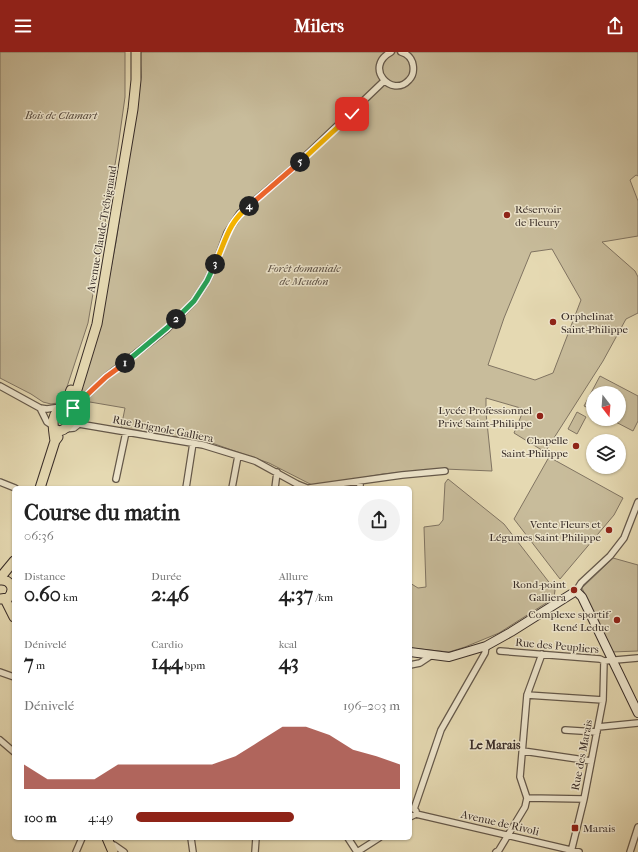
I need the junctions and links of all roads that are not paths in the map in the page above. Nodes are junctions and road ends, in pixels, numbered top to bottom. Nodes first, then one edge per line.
1 (131, 52) edge
2 (136, 52) edge
3 (391, 52) edge
4 (401, 52) edge
5 (384, 81) junction
6 (0, 386) edge
7 (69, 407) junction
8 (40, 408) junction
9 (79, 424) junction
10 (59, 429) junction
11 (126, 432) junction
12 (193, 443) junction
13 (238, 456) junction
14 (445, 471) dead end
15 (277, 472) junction
16 (116, 479) dead end
17 (360, 481) junction
18 (0, 482) edge
19 (41, 486) edge
20 (186, 486) edge
21 (232, 486) edge
22 (274, 486) edge
23 (302, 486) edge
24 (323, 486) edge
25 (360, 486) edge
26 (12, 487) edge
27 (638, 502) edge
28 (12, 564) edge
29 (0, 579) edge
30 (12, 584) edge
31 (12, 589) edge
32 (576, 591) junction
33 (3, 599) edge
34 (12, 614) edge
35 (486, 646) junction
36 (412, 652) edge
37 (500, 652) dead end
38 (542, 654) junction
39 (432, 655) junction
40 (638, 658) edge
41 (608, 660) junction
42 (412, 665) edge
43 (0, 672) edge
44 (12, 676) edge
45 (527, 695) junction
46 (604, 700) junction
47 (638, 713) edge
48 (638, 723) edge
49 (598, 729) junction
50 (565, 730) dead end
51 (0, 740) edge
52 (12, 750) edge
53 (523, 751) junction
54 (591, 761) junction
55 (527, 798) junction
56 (584, 799) junction
57 (412, 813) edge
58 (638, 827) edge
59 (508, 836) junction
60 (81, 840) edge
61 (191, 840) edge
62 (256, 840) edge
63 (349, 840) edge
64 (376, 840) edge
65 (112, 845) edge
66 (571, 851) edge
67 (76, 852) edge
68 (124, 852) edge
69 (193, 852) edge
70 (255, 852) edge
71 (357, 852) edge
72 (496, 852) edge
73 (579, 852) edge
74 (630, 852) edge

1 - 7 main road, Avenue Claude Trébignaud
2 - 7 main road, Avenue Claude Trébignaud
3 - 5 street
4 - 5 street
5 - 7 street
6 - 8 street
7 - 8 street
7 - 9 street
7 - 10 main road
7 - 10 main road
8 - 10 street
9 - 10 street
9 - 11 street, Rue Brignole Galliera
10 - 19 main road
11 - 12 street, Rue Brignole Galliera
11 - 16 street
12 - 13 street, Rue Brignole Galliera
12 - 20 street
13 - 15 street, Rue Brignole Galliera
13 - 21 street
14 - 17 street, Rue Brignole Galliera
15 - 22 street
15 - 23 street, Rue Brignole Galliera
17 - 24 street, Rue Brignole Galliera
17 - 25 street
18 - 26 street
27 - 32 street
28 - 29 main road
29 - 30 main road
31 - 33 main road
32 - 35 street
32 - 41 street
33 - 34 main road
35 - 39 street
35 - 57 street
36 - 39 street
37 - 38 street, Rue des Peupliers
38 - 41 street, Rue des Peupliers
38 - 45 street
39 - 42 street
40 - 41 street, Rue des Peupliers
41 - 46 street, Rue des Marais
41 - 47 street
43 - 44 street
45 - 46 street
45 - 53 street
46 - 49 street, Rue des Marais
48 - 49 street
49 - 50 street
49 - 54 street, Rue des Marais
51 - 52 street
53 - 54 street
53 - 55 street
54 - 56 street, Rue des Marais
55 - 56 street
55 - 59 street
56 - 66 street, Rue des Marais
57 - 59 street, Avenue de Rivoli
58 - 74 street
59 - 66 street, Avenue de Rivoli
59 - 72 street
60 - 67 street
61 - 69 street
62 - 70 street
63 - 71 street
64 - 71 street
65 - 68 street
66 - 73 street, Avenue de Rivoli

